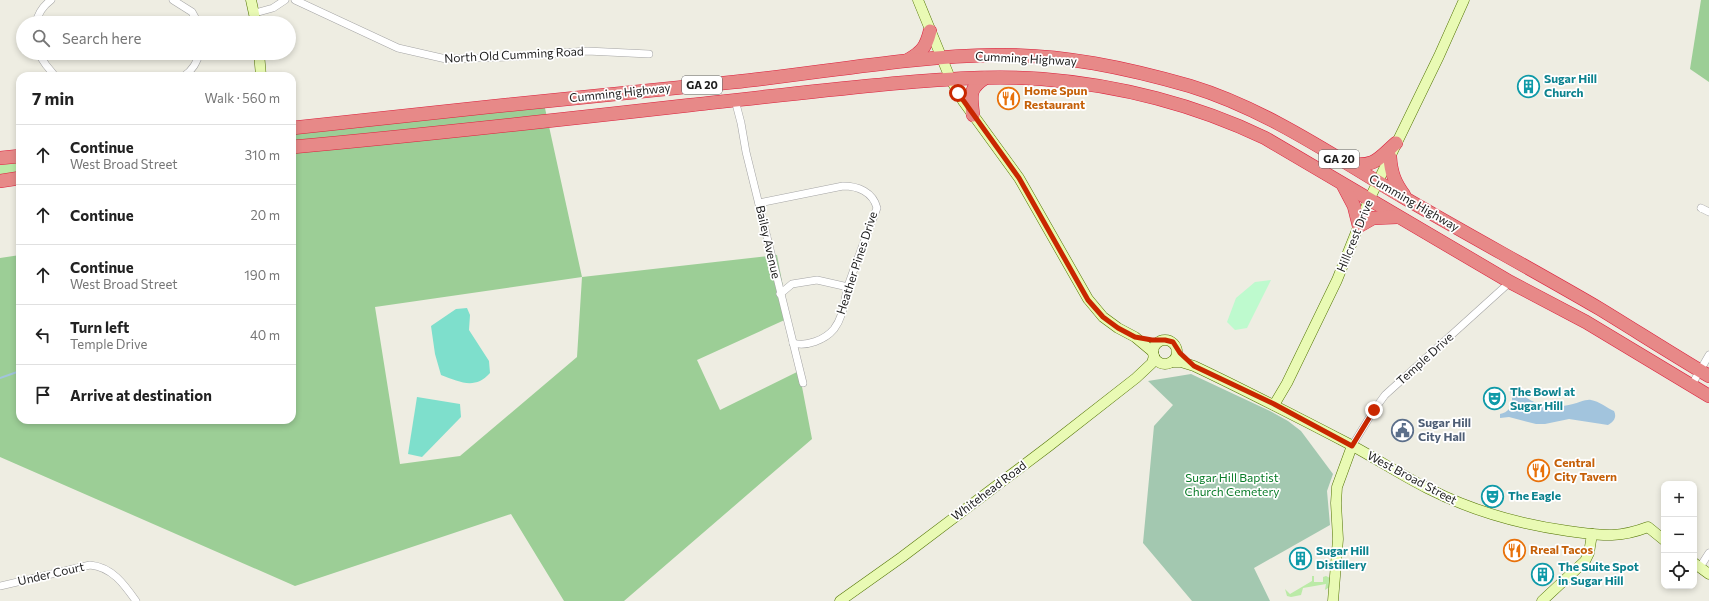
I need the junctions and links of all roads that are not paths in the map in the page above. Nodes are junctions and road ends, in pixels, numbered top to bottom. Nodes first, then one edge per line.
1 (51, 0) edge
2 (173, 0) edge
3 (251, 0) edge
4 (285, 0) edge
5 (295, 0) edge
6 (918, 0) edge
7 (1464, 0) edge
8 (37, 16) edge
9 (194, 16) edge
10 (255, 16) edge
11 (259, 16) edge
12 (930, 31) junction
13 (649, 54) dead end
14 (942, 57) junction
15 (43, 60) edge
16 (197, 60) edge
17 (260, 60) edge
18 (904, 62) junction
19 (52, 72) edge
20 (188, 72) edge
21 (261, 72) edge
22 (950, 78) junction
23 (985, 78) junction
24 (735, 100) junction
25 (973, 115) junction
26 (296, 128) edge
27 (1396, 143) junction
28 (296, 147) edge
29 (16, 156) edge
30 (1390, 157) junction
31 (0, 158) edge
32 (1348, 164) junction
33 (16, 178) edge
34 (0, 180) edge
35 (1379, 183) junction
36 (1343, 185) junction
37 (1369, 200) junction
38 (1408, 200) junction
39 (759, 203) junction
40 (1700, 208) dead end
41 (1709, 212) edge
42 (1398, 217) junction
43 (1359, 226) junction
44 (1510, 282) junction
45 (848, 287) junction
46 (780, 294) junction
47 (1135, 337) junction
48 (1161, 340) junction
49 (793, 343) junction
50 (1177, 348) junction
51 (1154, 354) junction
52 (1709, 355) edge
53 (1167, 363) junction
54 (1194, 366) junction
55 (1704, 373) edge
56 (1136, 378) junction
57 (803, 383) dead end
58 (1691, 386) junction
59 (1709, 396) edge
60 (1274, 404) junction
61 (1352, 446) junction
62 (1592, 534) junction
63 (1661, 538) edge
64 (1709, 553) edge
65 (1697, 565) edge
66 (1709, 574) edge
67 (0, 586) edge
68 (136, 601) edge
69 (840, 601) edge
70 (1334, 601) edge
71 (1542, 601) edge

1 - 8 street
2 - 9 street
3 - 10 street
4 - 11 street
5 - 13 street, North Old Cumming Road
6 - 12 street
7 - 27 street, Hillcrest Drive
12 - 14 street
12 - 18 highway
14 - 18 highway, Cumming Highway / GA 20
14 - 22 street
14 - 32 highway, Cumming Highway / GA 20
15 - 19 street
16 - 20 street
17 - 21 street
18 - 26 highway, Cumming Highway / GA 20
22 - 23 highway, Cumming Highway / GA 20
22 - 24 highway, Cumming Highway / GA 20
22 - 25 street
23 - 25 highway
23 - 36 highway, Cumming Highway / GA 20
24 - 28 highway, Cumming Highway / GA 20
24 - 39 street, Bailey Avenue
25 - 47 street
27 - 30 street, Hillcrest Drive
27 - 32 highway
29 - 31 highway
30 - 35 street, Hillcrest Drive
30 - 38 highway
32 - 35 highway, Cumming Highway / GA 20
33 - 34 highway
35 - 37 street, Hillcrest Drive
35 - 38 highway, Cumming Highway / GA 20
36 - 37 highway, Cumming Highway / GA 20
36 - 43 highway
37 - 42 highway, Cumming Highway / GA 20
37 - 43 street, Hillcrest Drive
38 - 55 highway, Cumming Highway / GA 20
39 - 45 street, Heather Pines Drive
39 - 46 street, Bailey Avenue
40 - 41 street
42 - 43 highway
42 - 44 highway, Cumming Highway / GA 20
43 - 60 street, Hillcrest Drive
44 - 58 highway, Cumming Highway / GA 20
44 - 61 street, Temple Drive
45 - 46 street
45 - 49 street, Heather Pines Drive
46 - 49 street, Bailey Avenue
47 - 48 street
47 - 51 street
48 - 50 street
48 - 51 street
49 - 57 street, Bailey Avenue
50 - 53 street
50 - 54 street, West Broad Street
51 - 53 street
51 - 56 street, Whitehead Road
52 - 55 street
53 - 54 street, West Broad Street
53 - 56 street, Whitehead Road
54 - 60 street, West Broad Street
55 - 58 street
56 - 69 street, Whitehead Road
58 - 59 highway, Cumming Highway / GA 20
60 - 61 street, West Broad Street
61 - 62 street, West Broad Street
61 - 70 street
62 - 63 street, West Broad Street
62 - 71 street
64 - 65 street
65 - 66 street
67 - 68 street, Under Court

